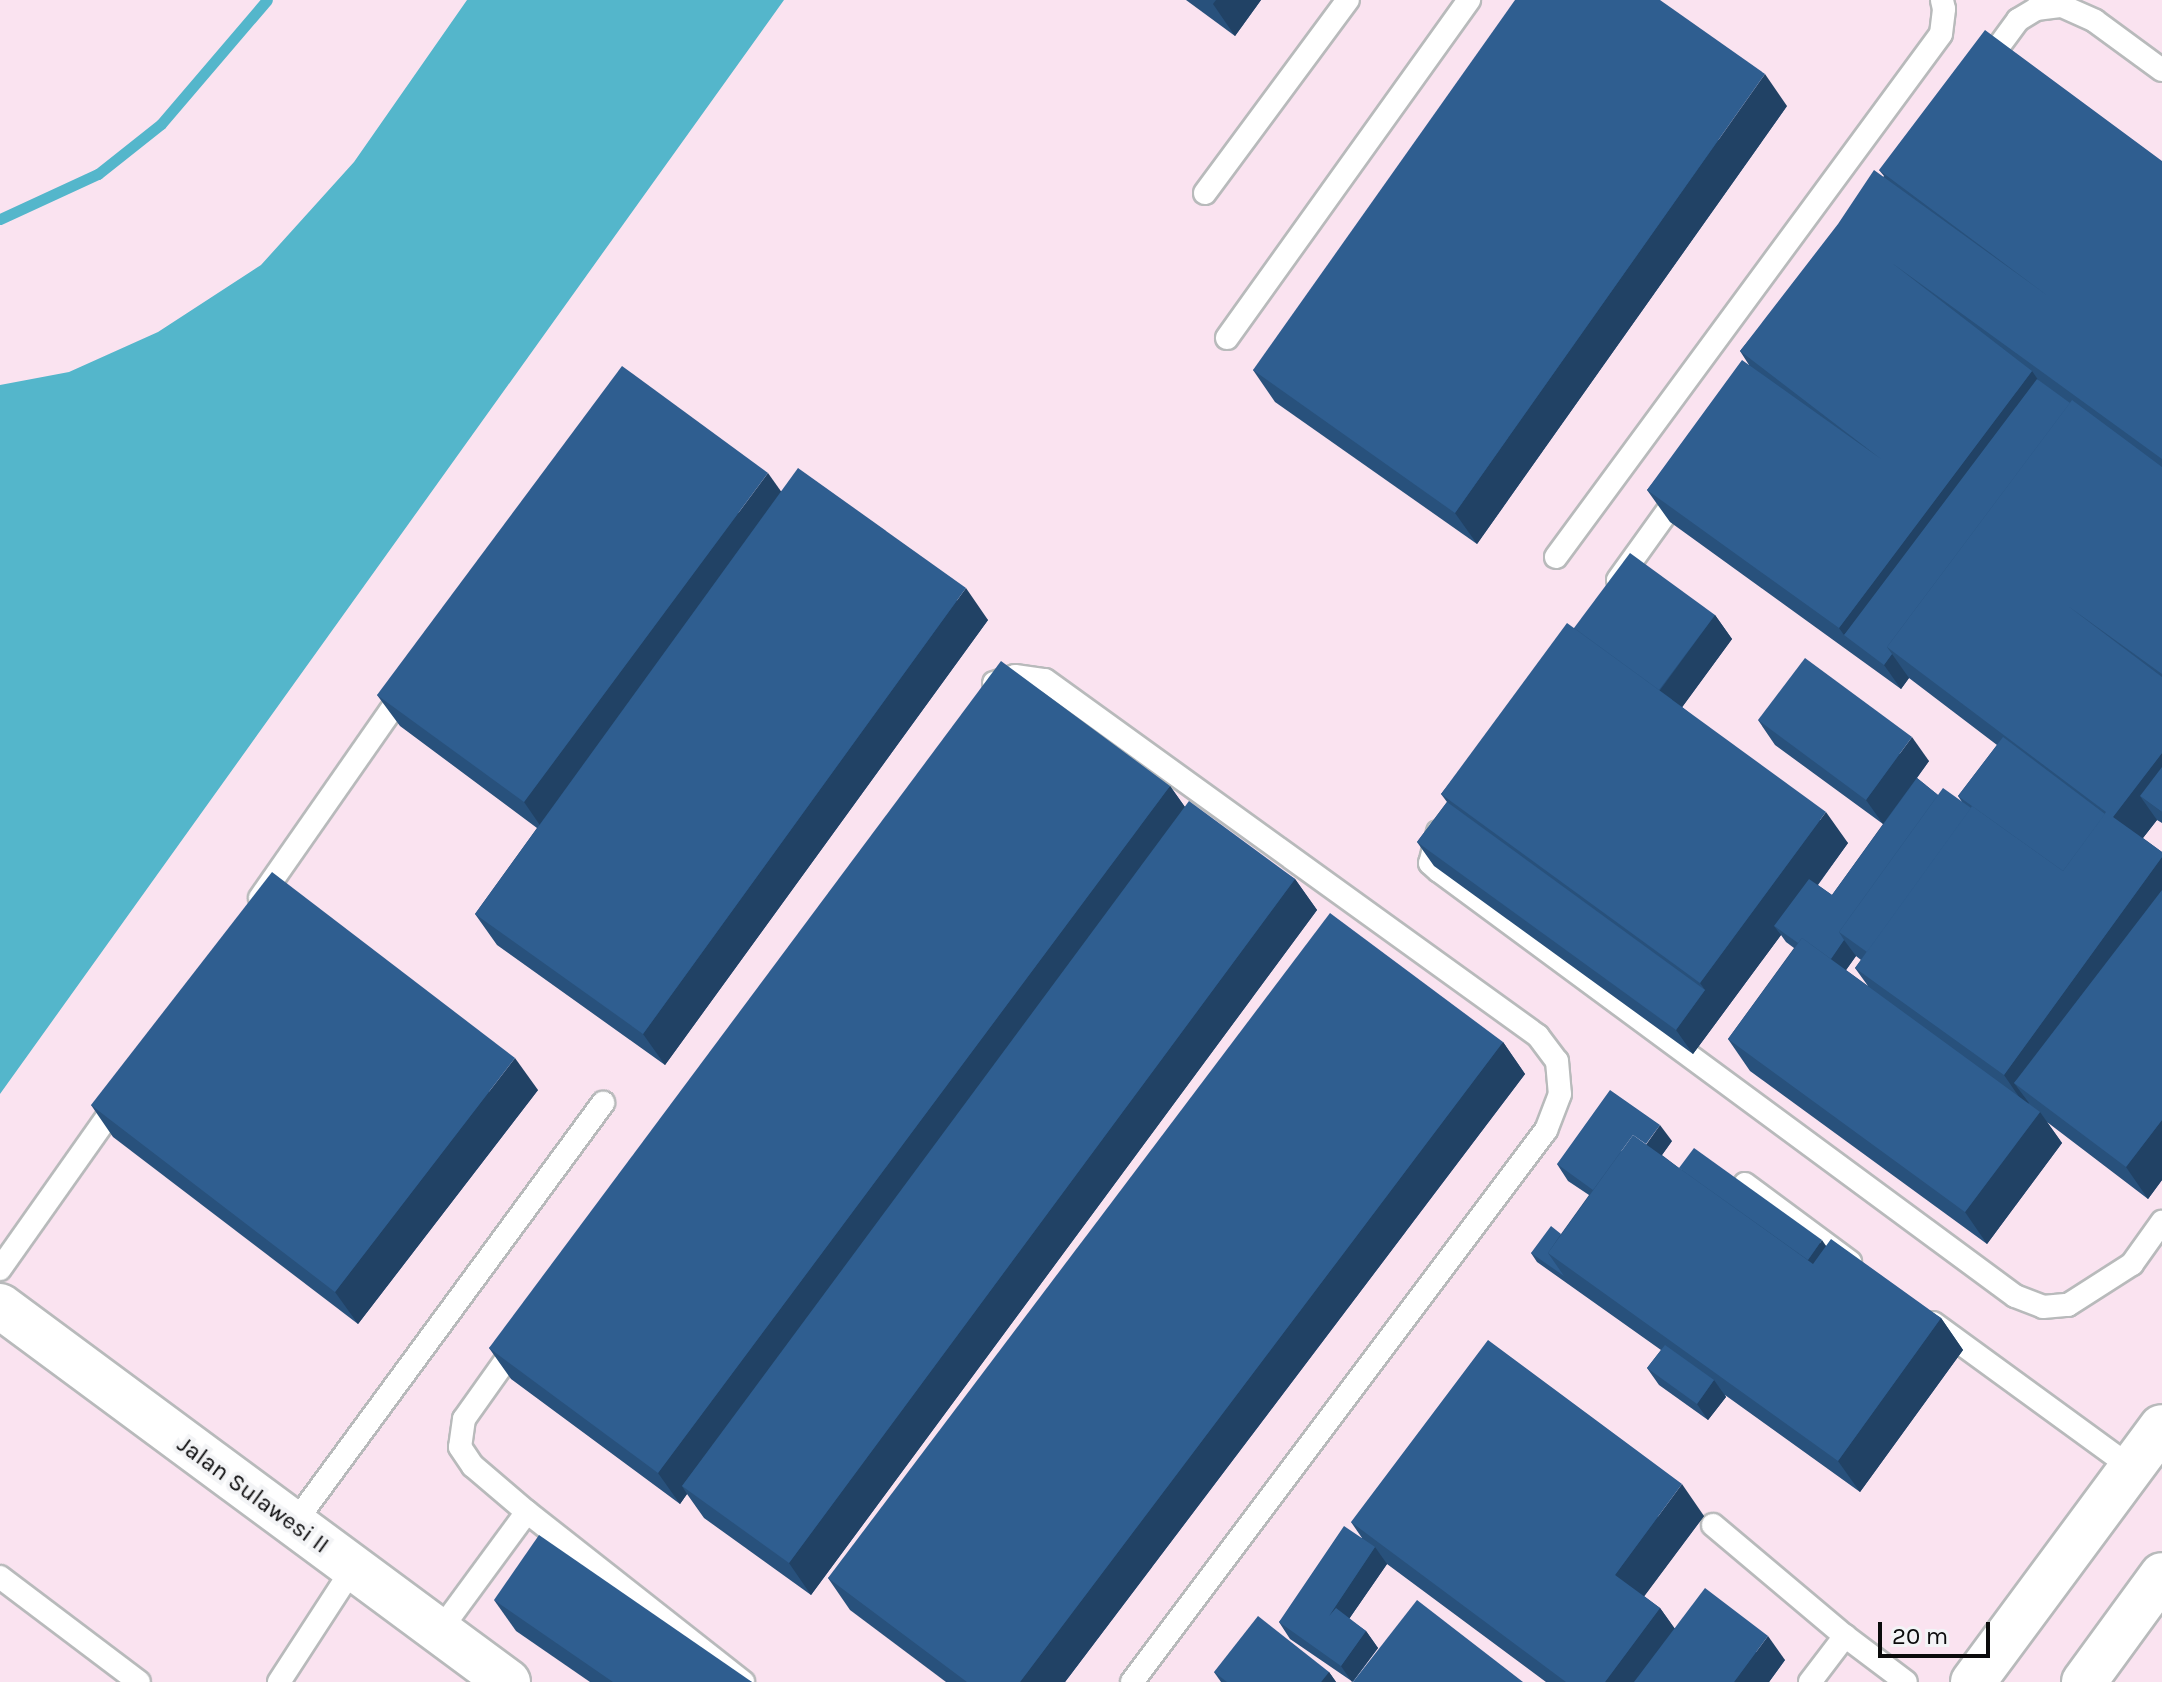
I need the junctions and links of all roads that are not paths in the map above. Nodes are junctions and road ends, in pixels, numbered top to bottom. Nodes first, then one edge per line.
1 (1348, 0) edge
2 (1469, 0) edge
3 (1942, 0) edge
4 (2162, 70) edge
5 (1972, 85) edge
6 (1205, 193) dead end
7 (1227, 338) dead end
8 (1694, 474) edge
9 (1556, 557) dead end
10 (1601, 604) edge
11 (421, 668) edge
12 (981, 694) edge
13 (1453, 811) edge
14 (247, 916) edge
15 (129, 1086) edge
16 (603, 1103) dead end
17 (1745, 1184) edge
18 (2162, 1222) edge
19 (0, 1269) edge
20 (1871, 1277) edge
21 (0, 1306) edge
22 (1921, 1314) edge
23 (528, 1329) edge
24 (2162, 1427) edge
25 (2132, 1468) junction
26 (527, 1512) junction
27 (293, 1525) junction
28 (1713, 1525) dead end
29 (353, 1568) junction
30 (2162, 1575) edge
31 (0, 1577) edge
32 (438, 1633) junction
33 (1845, 1636) junction
34 (139, 1682) edge
35 (279, 1682) edge
36 (508, 1682) edge
37 (743, 1682) edge
38 (1132, 1682) edge
39 (1810, 1682) edge
40 (1906, 1682) edge
41 (1973, 1682) edge
42 (2084, 1682) edge

1 - 6 lane
2 - 7 lane
3 - 9 lane
4 - 5 lane
8 - 10 lane
11 - 14 lane
12 - 38 lane
13 - 18 lane
15 - 19 lane
16 - 27 lane
17 - 20 lane
21 - 27 street, Jalan Sulawesi II
22 - 25 lane
23 - 26 lane
24 - 25 street
25 - 41 street
26 - 32 lane
26 - 37 lane
27 - 29 street, Jalan Sulawesi II
28 - 33 lane
29 - 32 street, Jalan Sulawesi II
29 - 35 lane
30 - 42 street
31 - 34 lane
32 - 36 street, Jalan Sulawesi II
33 - 39 lane
33 - 40 lane

